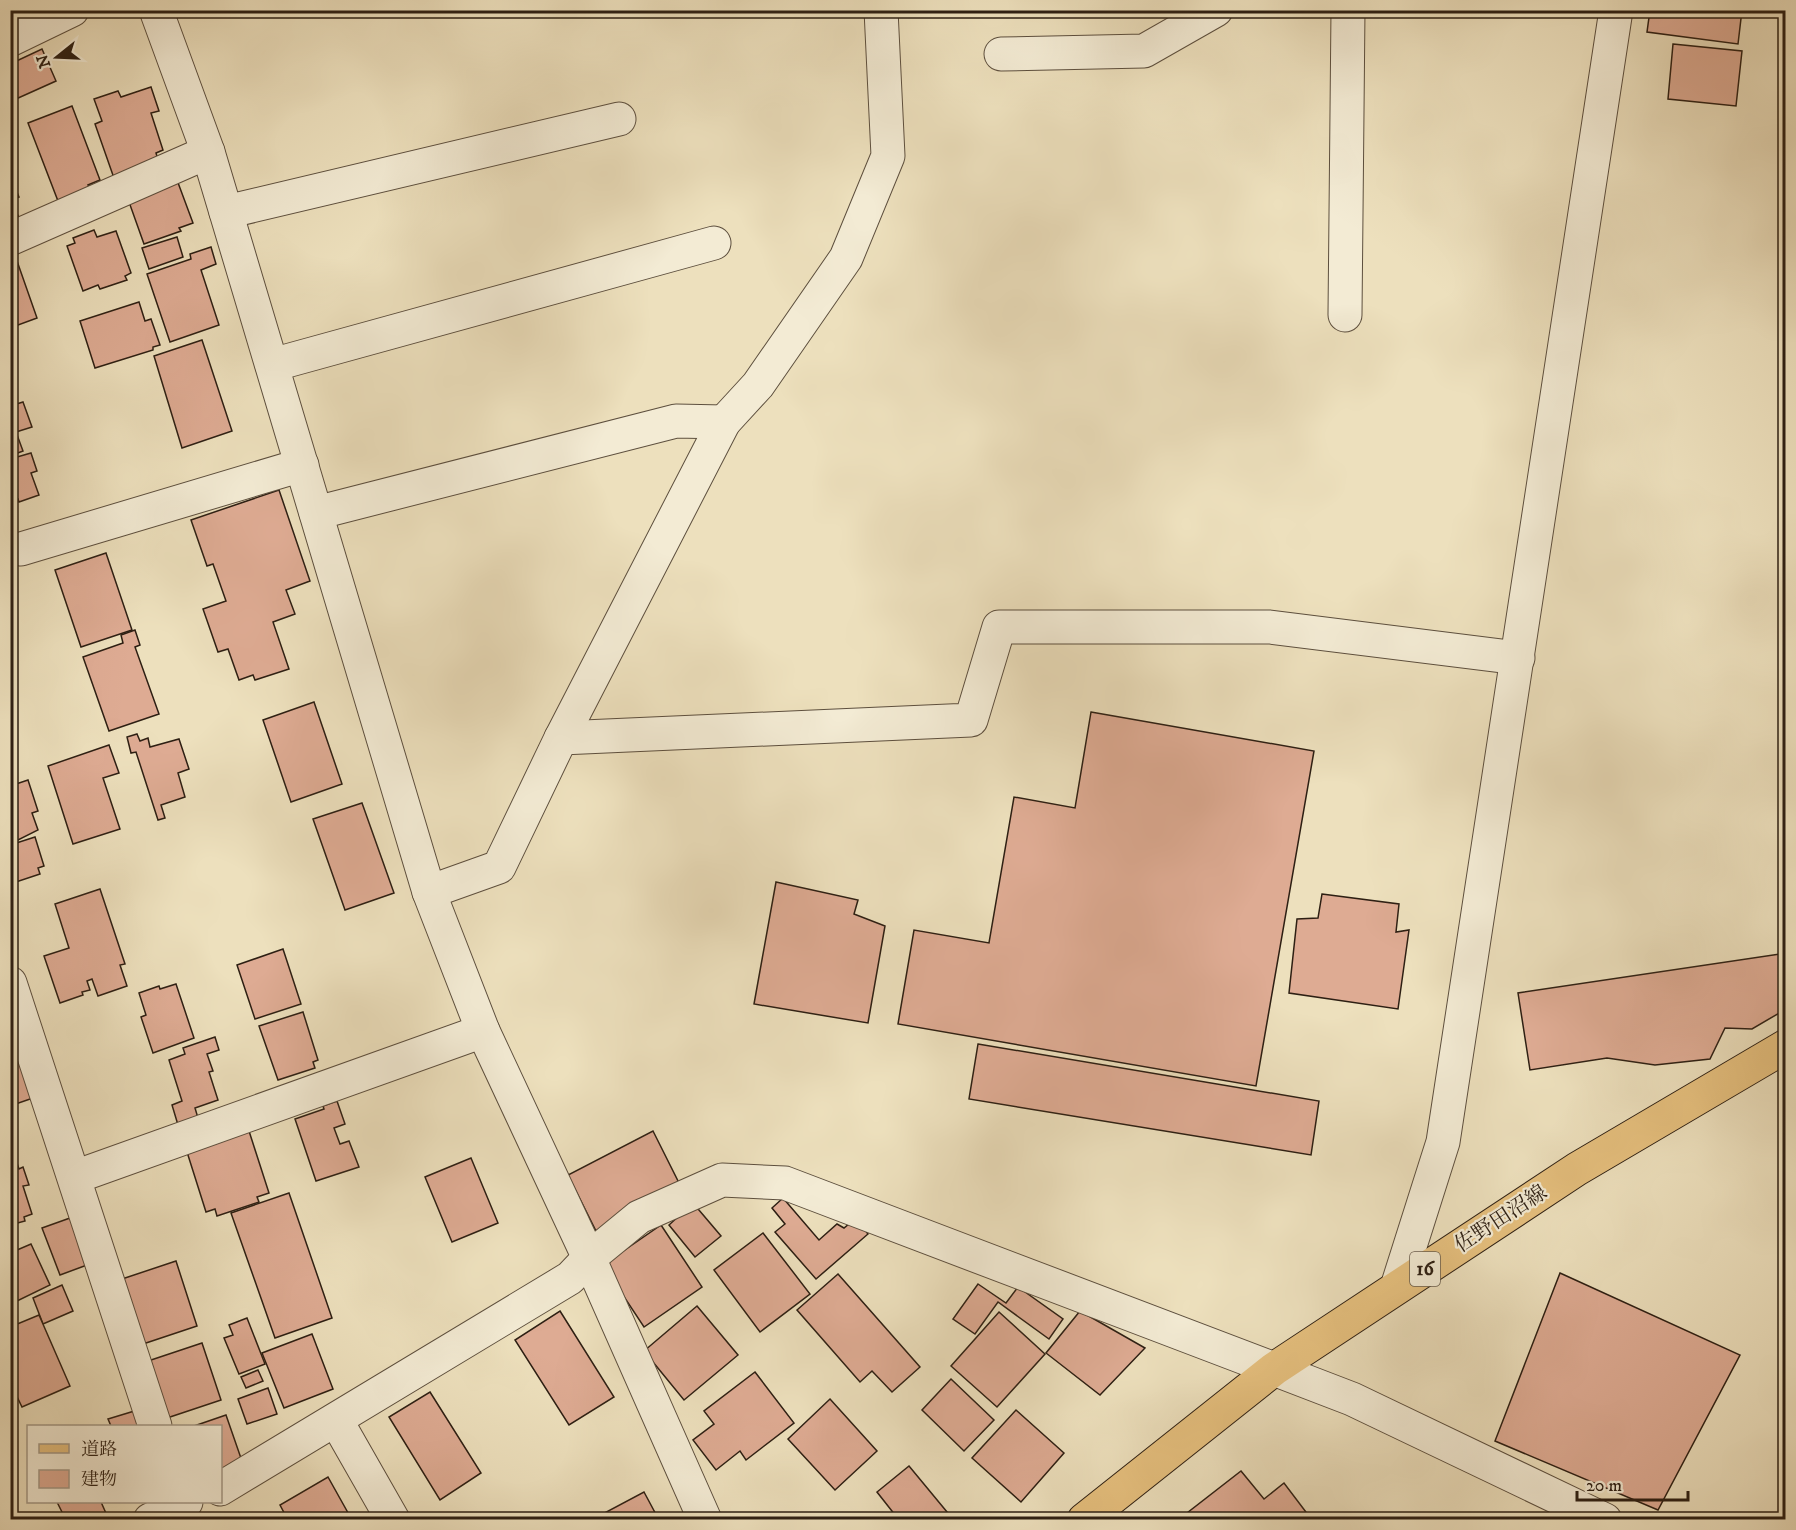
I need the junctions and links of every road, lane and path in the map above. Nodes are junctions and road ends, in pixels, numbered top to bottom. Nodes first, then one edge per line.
1 (72, 10) edge
2 (156, 10) edge
3 (880, 10) edge
4 (1216, 10) edge
5 (1348, 10) edge
6 (1616, 10) edge
7 (10, 40) edge
8 (1001, 54) dead end
9 (619, 119) dead end
10 (208, 152) junction
11 (226, 212) junction
12 (10, 239) edge
13 (714, 243) dead end
14 (1344, 315) dead end
15 (272, 365) junction
16 (724, 422) junction
17 (302, 465) junction
18 (316, 513) junction
19 (21, 549) dead end
20 (1518, 657) junction
21 (561, 738) junction
22 (429, 892) junction
23 (10, 983) edge
24 (483, 1031) junction
25 (1785, 1046) edge
26 (75, 1177) junction
27 (589, 1258) junction
28 (1397, 1287) junction
29 (1275, 1369) junction
30 (336, 1420) junction
31 (155, 1425) edge
32 (222, 1488) edge
33 (179, 1503) edge
34 (150, 1520) edge
35 (393, 1520) edge
36 (705, 1520) edge
37 (1084, 1520) edge
38 (1605, 1520) edge

1 - 7 street
2 - 10 street
3 - 16 street
4 - 8 street
5 - 14 street
6 - 20 street
9 - 11 street
10 - 11 street
10 - 12 street
11 - 15 street
13 - 15 street
15 - 17 street
16 - 18 street
16 - 21 street
17 - 18 street
17 - 19 street
18 - 22 street
20 - 21 street
20 - 28 street
21 - 22 street
22 - 24 street
23 - 26 street
24 - 26 street
24 - 27 street
25 - 28 main road, 佐野田沼線 / 16
26 - 31 street
27 - 29 street
27 - 30 street
27 - 36 street
28 - 29 main road, 佐野田沼線 / 16
29 - 37 main road, 佐野田沼線 / 16
29 - 38 street
30 - 32 street
30 - 35 street
33 - 34 street

